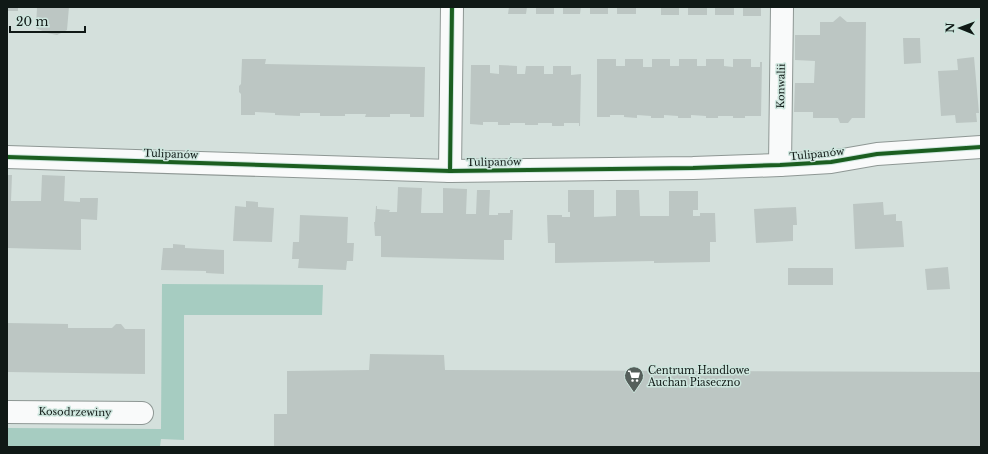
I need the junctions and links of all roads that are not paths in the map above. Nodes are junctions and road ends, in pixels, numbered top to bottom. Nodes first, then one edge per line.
1 (452, 7) edge
2 (782, 7) edge
3 (981, 147) edge
4 (7, 157) edge
5 (780, 165) junction
6 (450, 171) junction
7 (7, 412) edge
8 (142, 413) dead end

1 - 6 street
2 - 5 street, Konwalii
3 - 5 street, Tulipanów
4 - 6 street, Tulipanów
5 - 6 street, Tulipanów
7 - 8 street, Kosodrzewiny

